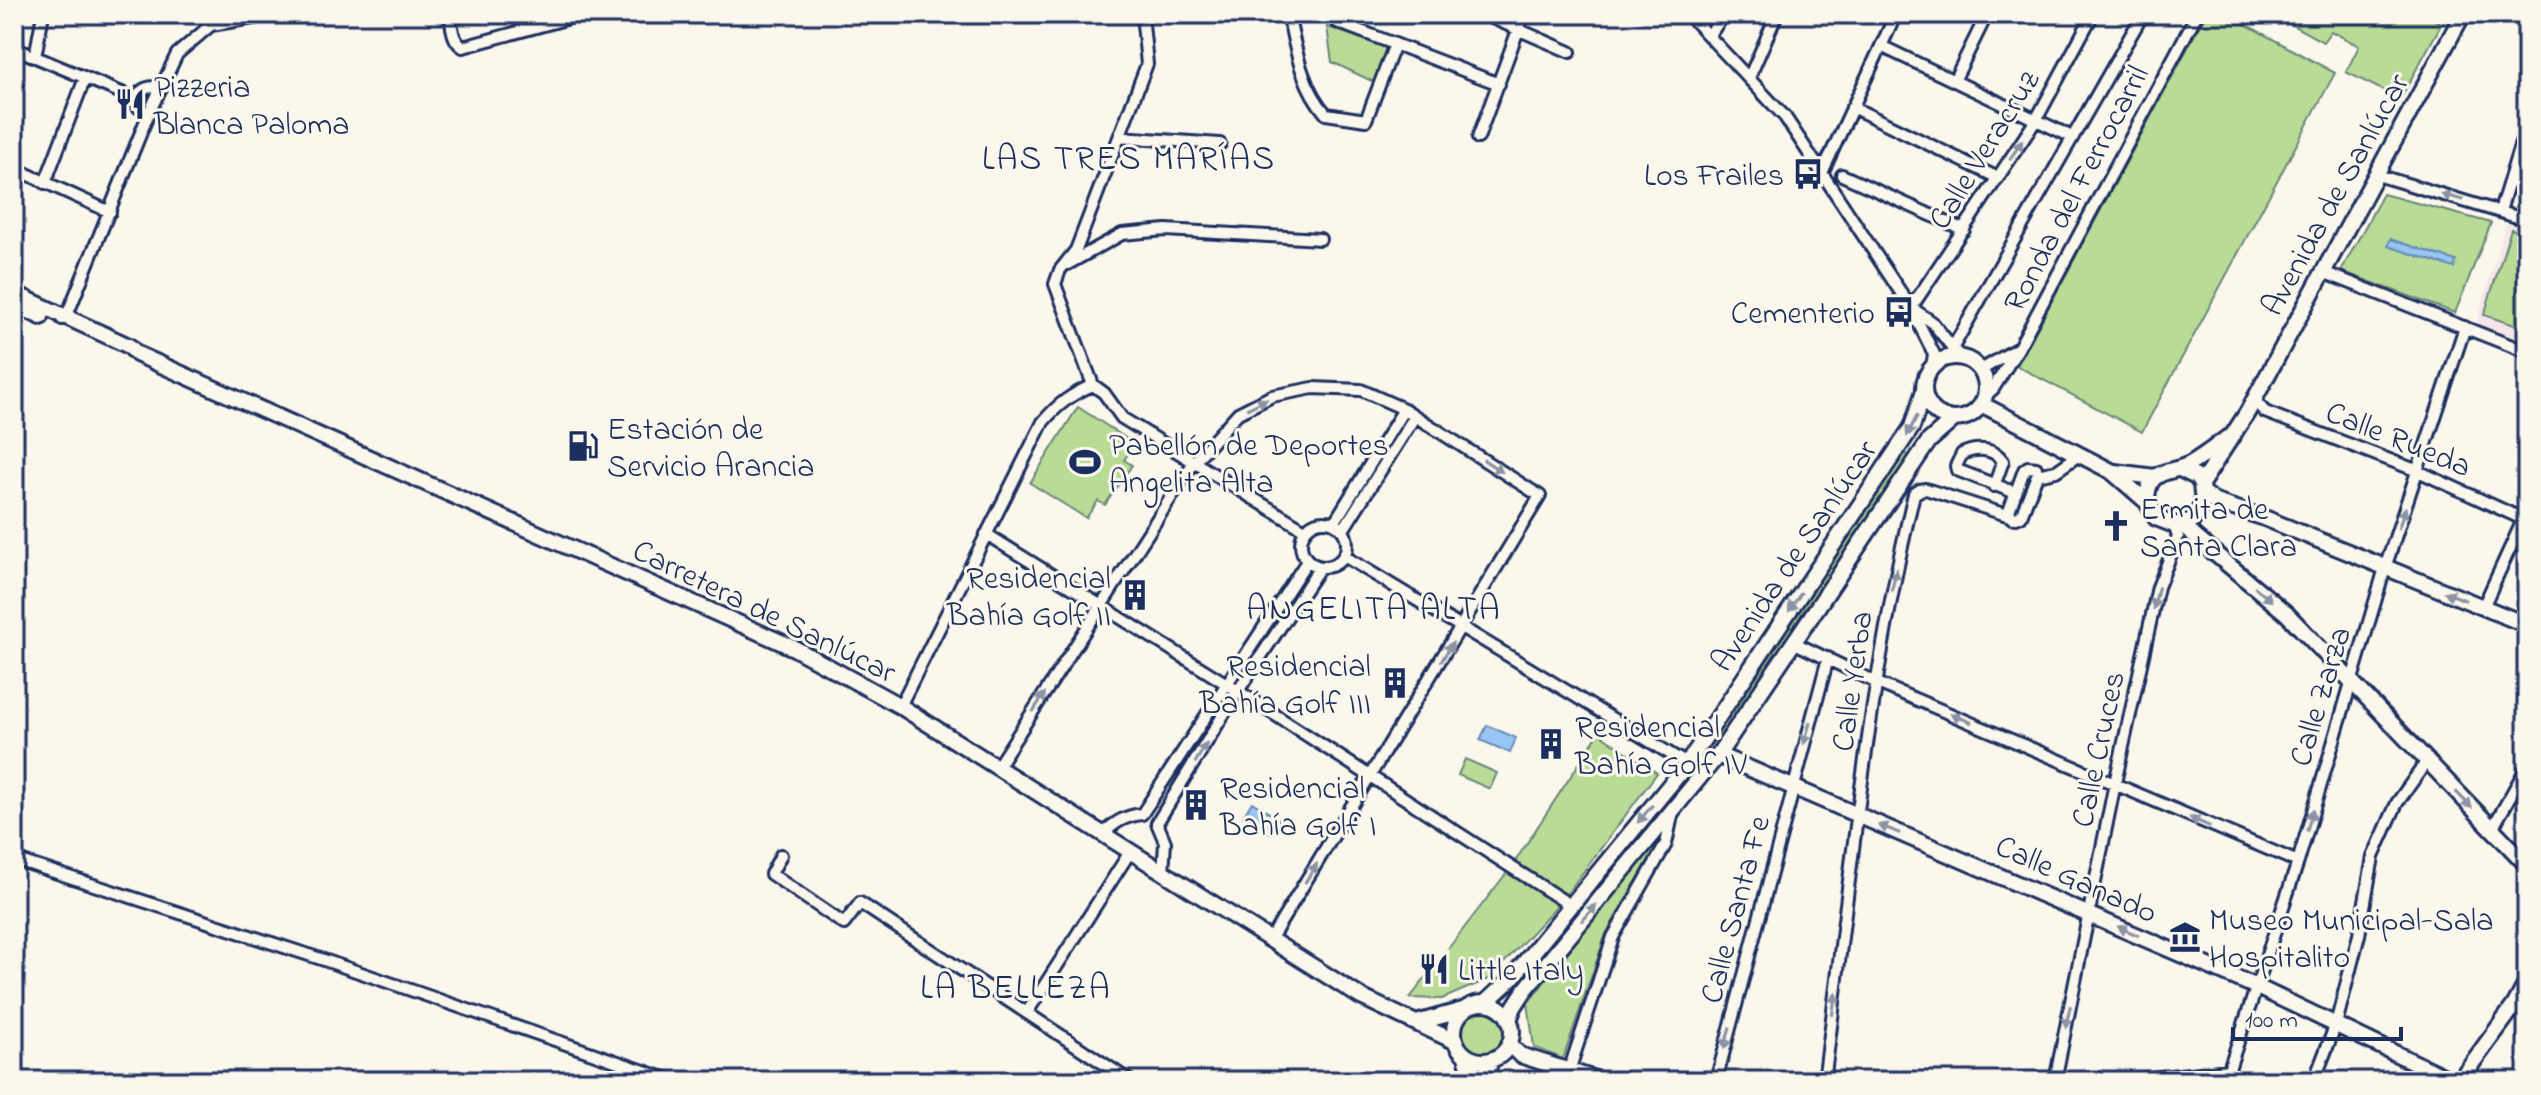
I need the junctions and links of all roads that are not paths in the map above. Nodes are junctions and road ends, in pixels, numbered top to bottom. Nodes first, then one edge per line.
1 (43, 14) edge
2 (200, 14) edge
3 (278, 14) edge
4 (466, 14) edge
5 (584, 14) edge
6 (1142, 14) edge
7 (1288, 14) edge
8 (1335, 14) edge
9 (1483, 14) edge
10 (1524, 14) edge
11 (1688, 14) edge
12 (1724, 14) edge
13 (1777, 14) edge
14 (1896, 14) edge
15 (1987, 14) edge
16 (2093, 14) edge
17 (2143, 14) edge
18 (2197, 14) edge
19 (450, 16) edge
20 (2458, 16) edge
21 (211, 25) junction
22 (1518, 30) junction
23 (1709, 36) junction
24 (1395, 44) junction
25 (1881, 46) junction
26 (14, 48) edge
27 (1570, 52) dead end
28 (35, 57) junction
29 (85, 78) junction
30 (1749, 78) junction
31 (1954, 81) junction
32 (1499, 84) junction
33 (162, 87) junction
34 (136, 99) junction
35 (1852, 107) junction
36 (148, 115) junction
37 (2036, 120) junction
38 (2527, 123) edge
39 (1119, 137) junction
40 (2072, 137) junction
41 (1478, 138) dead end
42 (1220, 144) dead end
43 (14, 168) edge
44 (1822, 173) junction
45 (1842, 175) dead end
46 (2377, 175) junction
47 (1998, 178) junction
48 (45, 183) junction
49 (2500, 211) junction
50 (110, 212) junction
51 (2527, 220) edge
52 (1964, 230) junction
53 (1320, 239) dead end
54 (1060, 270) junction
55 (2323, 272) junction
56 (14, 299) edge
57 (1911, 308) junction
58 (66, 318) junction
59 (2465, 327) junction
60 (2019, 347) junction
61 (2527, 352) edge
62 (1956, 353) junction
63 (137, 354) junction
64 (1932, 367) junction
65 (1981, 370) junction
66 (1093, 385) junction
67 (1924, 391) junction
68 (1984, 400) junction
69 (2254, 400) junction
70 (1404, 409) junction
71 (1415, 416) junction
72 (1954, 419) junction
73 (2231, 435) junction
74 (2079, 455) junction
75 (1194, 462) junction
76 (2180, 469) junction
77 (2111, 471) junction
78 (2418, 471) junction
79 (2037, 475) junction
80 (2155, 477) junction
81 (1994, 486) junction
82 (2203, 489) junction
83 (2016, 493) junction
84 (2147, 502) junction
85 (2012, 518) junction
86 (2525, 521) edge
87 (2179, 525) junction
88 (1338, 526) junction
89 (1305, 530) junction
90 (986, 534) junction
91 (1344, 556) junction
92 (1307, 561) junction
93 (1320, 567) junction
94 (2385, 568) junction
95 (1100, 605) junction
96 (2483, 607) junction
97 (2527, 625) edge
98 (1461, 628) junction
99 (1795, 643) junction
100 (1828, 658) junction
101 (2350, 680) junction
102 (1875, 682) junction
103 (1225, 683) junction
104 (1238, 691) junction
105 (900, 706) junction
106 (1718, 755) junction
107 (2427, 761) junction
108 (1687, 764) junction
109 (997, 767) junction
110 (2527, 767) edge
111 (1372, 776) junction
112 (2115, 783) junction
113 (1792, 787) junction
114 (1673, 811) junction
115 (1142, 814) junction
116 (1859, 817) junction
117 (1157, 823) junction
118 (2492, 829) junction
119 (1103, 834) junction
120 (1130, 852) junction
121 (781, 855) dead end
122 (14, 859) edge
123 (2298, 862) junction
124 (2527, 865) edge
125 (1163, 873) junction
126 (1570, 905) junction
127 (2089, 914) junction
128 (1270, 940) junction
129 (2527, 982) edge
130 (2257, 987) junction
131 (1485, 1003) junction
132 (1463, 1010) junction
133 (1028, 1011) junction
134 (1509, 1020) junction
135 (1419, 1022) junction
136 (2336, 1024) junction
137 (1454, 1041) junction
138 (1509, 1044) junction
139 (1466, 1057) junction
140 (1490, 1061) junction
141 (2227, 1075) edge
142 (1577, 1076) edge
143 (673, 1081) edge
144 (1130, 1081) edge
145 (1474, 1081) edge
146 (1486, 1081) edge
147 (1601, 1081) edge
148 (1716, 1081) edge
149 (1824, 1081) edge
150 (2055, 1081) edge
151 (2121, 1081) edge
152 (2314, 1081) edge
153 (2456, 1081) edge

1 - 28 street
2 - 21 street
3 - 21 street
4 - 19 street
5 - 19 street
6 - 39 street
7 - 24 street
8 - 24 street
9 - 22 street
10 - 22 street
11 - 23 street
12 - 23 street
13 - 30 street
14 - 25 street
15 - 31 street
16 - 37 street, Calle Veracruz
17 - 40 street, Ronda del Ferrocarril
18 - 60 street, Ronda del Ferrocarril
20 - 46 main road, Avenida de Sanlúcar
21 - 33 street
22 - 27 street
22 - 32 street
23 - 30 street
24 - 32 street
25 - 31 street
25 - 35 street
26 - 28 street
28 - 29 street
29 - 34 street
29 - 48 street
30 - 44 street
31 - 37 street
32 - 41 street
33 - 34 street
33 - 36 street
34 - 36 street
35 - 44 street
35 - 47 street
36 - 50 street
37 - 40 street
47 -> 37 street, Calle Veracruz
38 - 49 street
39 - 42 street
39 - 54 street
40 - 62 street, Ronda del Ferrocarril
43 - 48 street
44 - 57 street
45 - 52 street
49 -> 46 street
46 - 55 main road, Avenida de Sanlúcar
47 - 52 street, Calle Veracruz
48 - 50 street
49 - 51 street
50 - 58 street
52 - 57 street, Calle Veracruz
53 - 54 street
54 - 66 street
55 - 59 street
55 - 69 main road, Avenida de Sanlúcar
56 - 58 main road, Carretera de Sanlúcar
56 - 63 main road, Carretera de Sanlúcar
57 - 62 street
57 - 64 street
58 - 63 main road, Carretera de Sanlúcar
59 - 61 street
59 - 78 street, Calle Zarza
60 - 65 street, Ronda del Ferrocarril
60 - 68 street
62 - 64 main road
62 - 65 main road
63 - 105 main road, Carretera de Sanlúcar
64 - 67 main road
65 - 68 main road
66 - 75 street
66 - 90 street
67 - 72 main road
67 -> 108 main road, Avenida de Sanlúcar
68 - 72 main road
68 - 74 main road
69 - 73 main road, Avenida de Sanlúcar
69 - 78 street, Calle Rueda
70 - 71 street
75 -> 70 street
70 - 88 street
71 - 88 street
71 -> 98 street
72 - 99 main road, Avenida de Sanlúcar
73 - 76 main road
73 - 82 main road, Avenida de Sanlúcar
74 - 77 main road
74 - 79 street
75 - 89 street
75 - 95 street
76 - 80 main road
76 - 82 main road
77 - 80 main road
77 - 84 main road
78 - 86 street, Calle Rueda
94 -> 78 street, Calle Zarza
79 - 83 street
79 - 85 street
80 - 84 main road
81 - 81 street
81 - 83 street
82 - 87 main road
82 - 94 main road
83 - 85 street
84 - 87 main road
102 -> 85 street, Calle Yerba
86 - 96 street
87 -> 101 main road
87 -> 112 street, Calle Cruces
88 - 89 street
88 - 91 street
89 - 92 street
90 - 95 street
90 - 105 street
91 - 93 street
91 - 98 street
92 - 93 street
92 - 103 street
93 - 104 street
96 -> 94 main road
94 - 101 street, Calle Zarza
95 - 103 street
109 -> 95 street
96 - 97 main road
98 - 108 street
111 -> 98 street
99 - 100 street
99 - 106 main road, Avenida de Sanlúcar
100 - 102 street
100 -> 113 street, Calle Santa Fe
101 - 107 main road
123 -> 101 street, Calle Zarza
112 -> 102 street
102 - 116 street, Calle Yerba
103 - 104 street
103 - 115 street
104 - 111 street
117 -> 104 street
105 - 109 main road, Carretera de Sanlúcar
106 - 113 main road, Calle Ganado
106 - 114 main road, Avenida de Sanlúcar
107 -> 118 main road
107 - 136 street
108 -> 126 main road, Avenida de Sanlúcar
109 - 119 main road, Carretera de Sanlúcar
110 - 118 street
111 - 126 street
128 -> 111 street
123 -> 112 street
112 - 127 street, Calle Cruces
113 - 116 main road, Calle Ganado
113 -> 148 street, Calle Santa Fe
134 -> 114 main road, Avenida de Sanlúcar
114 - 142 street
115 - 117 street
115 - 119 street
127 -> 116 main road, Calle Ganado
149 -> 116 street, Calle Yerba
117 - 125 street
118 - 124 main road
119 - 120 main road, Carretera de Sanlúcar
120 - 125 main road, Carretera de Sanlúcar
120 - 133 street
121 - 133 street
122 - 143 street
123 - 130 street, Calle Zarza
125 - 128 main road, Carretera de Sanlúcar
126 - 131 main road, Avenida de Sanlúcar
130 -> 127 main road, Calle Ganado
127 -> 150 street, Calle Cruces
128 - 135 main road, Carretera de Sanlúcar
129 - 153 main road
130 - 136 main road, Calle Ganado
130 - 141 street, Calle Zarza
131 - 132 main road
131 - 134 main road
132 - 135 main road
132 - 137 main road
133 - 144 street
134 - 138 main road
135 - 137 main road, Carretera de Sanlúcar
136 - 152 street
136 - 153 main road, Calle Ganado
137 - 139 main road
138 - 140 main road
138 - 142 main road
139 - 140 main road
139 - 145 main road
140 - 146 main road
141 - 151 street
142 - 147 main road

